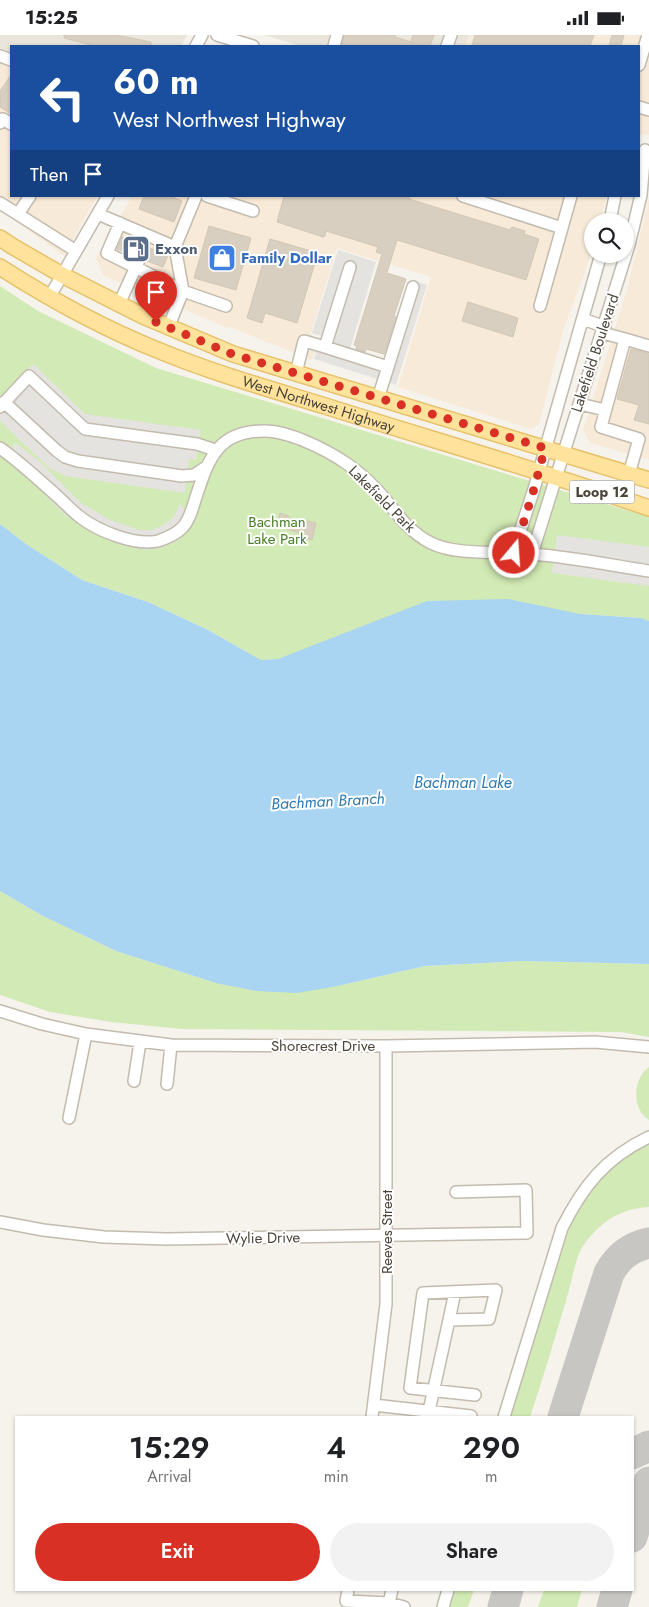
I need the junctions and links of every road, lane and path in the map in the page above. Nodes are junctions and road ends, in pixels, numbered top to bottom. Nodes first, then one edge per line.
1 (217, 35) edge
2 (648, 35) edge
3 (249, 45) edge
4 (640, 62) edge
5 (0, 123) edge
6 (10, 123) edge
7 (644, 150) edge
8 (29, 197) edge
9 (107, 197) edge
10 (196, 197) edge
11 (210, 197) edge
12 (466, 197) edge
13 (572, 197) edge
14 (615, 197) edge
15 (0, 203) edge
16 (253, 211) dead end
17 (612, 213) edge
18 (18, 214) junction
19 (98, 214) junction
20 (120, 223) junction
21 (562, 228) junction
22 (0, 237) edge
23 (175, 247) junction
24 (76, 251) junction
25 (138, 263) junction
26 (154, 263) tunnel mouth
27 (599, 263) edge
28 (0, 267) edge
29 (350, 267) dead end
30 (62, 275) junction
31 (150, 275) junction
32 (413, 287) dead end
33 (183, 291) junction
34 (50, 297) junction
35 (119, 304) junction
36 (540, 305) dead end
37 (226, 306) dead end
38 (583, 319) junction
39 (168, 328) junction
40 (604, 330) junction
41 (625, 339) junction
42 (649, 346) edge
43 (325, 347) junction
44 (191, 363) junction
45 (388, 367) junction
46 (296, 373) junction
47 (378, 398) junction
48 (2, 404) edge
49 (580, 404) junction
50 (606, 410) junction
51 (0, 448) edge
52 (545, 448) junction
53 (216, 450) junction
54 (563, 453) junction
55 (206, 467) junction
56 (538, 471) junction
57 (629, 474) junction
58 (556, 477) junction
59 (649, 480) edge
60 (649, 508) edge
61 (514, 553) junction
62 (532, 554) junction
63 (649, 571) edge
64 (0, 1011) edge
65 (86, 1034) junction
66 (140, 1042) junction
67 (171, 1045) junction
68 (386, 1046) junction
69 (649, 1047) edge
70 (134, 1081) dead end
71 (167, 1085) dead end
72 (69, 1118) dead end
73 (649, 1137) edge
74 (456, 1192) dead end
75 (0, 1222) edge
76 (387, 1236) junction
77 (455, 1292) junction
78 (449, 1321) junction
79 (434, 1390) junction
80 (475, 1395) dead end
81 (374, 1405) junction
82 (429, 1411) junction
83 (372, 1416) edge
84 (471, 1416) dead end
85 (504, 1416) edge
86 (392, 1591) edge
87 (448, 1591) edge
88 (347, 1595) edge
89 (389, 1603) junction
90 (404, 1607) edge
91 (443, 1607) edge

1 - 3 street
2 - 4 street
5 - 6 street
7 - 40 street, Lakefield Boulevard
8 - 18 street
9 - 19 street
10 - 23 street
11 - 16 street
12 - 21 street
13 - 21 street
14 - 17 street
15 - 18 street
18 - 24 street
19 - 20 street
19 - 24 street
20 - 23 street
20 - 25 street
21 - 36 street
22 - 30 main road, West Northwest Highway / Loop 12
23 - 33 street
24 - 30 street
25 - 31 street
25 - 35 street
26 - 31 street
27 - 38 street, Lakefield Boulevard
28 - 34 main road, West Northwest Highway / Loop 12
29 - 43 street
30 - 34 street
30 - 35 main road, West Northwest Highway / Loop 12
31 - 33 street
32 - 45 street
33 - 37 street
33 - 39 street
34 - 44 main road, West Northwest Highway / Loop 12
35 - 39 main road, West Northwest Highway / Loop 12
38 - 40 street
38 - 52 street, Lakefield Boulevard
39 - 46 main road, West Northwest Highway / Loop 12
40 - 41 street
40 - 49 street, Lakefield Boulevard
41 - 42 street
41 - 50 street
43 - 45 street
43 - 46 street
44 - 46 main road
44 - 56 main road, West Northwest Highway / Loop 12
45 - 47 street
46 - 47 main road, West Northwest Highway / Loop 12
47 - 52 main road, West Northwest Highway / Loop 12
48 - 53 street
48 - 55 street
49 - 50 street
49 - 54 street, Lakefield Boulevard
50 - 57 street
51 - 55 street, Lakefield Park
52 - 54 main road, West Northwest Highway / Loop 12
52 - 56 street, Lakefield Boulevard
53 - 55 street, Lakefield Park
53 - 61 street, Lakefield Park
54 - 57 main road, West Northwest Highway / Loop 12
54 - 58 street, Lakefield Boulevard
56 - 58 main road, West Northwest Highway / Loop 12
56 - 61 street, Lakefield Boulevard
57 - 59 main road, West Northwest Highway / Loop 12
58 - 60 main road, West Northwest Highway / Loop 12
58 - 62 street, Lakefield Boulevard
61 - 62 street, Lakefield Park
62 - 63 street, Lakefield Park
64 - 65 street, Shorecrest Drive
65 - 66 street, Shorecrest Drive
65 - 72 street
66 - 67 street, Shorecrest Drive
66 - 70 street
67 - 68 street, Shorecrest Drive
67 - 71 street
68 - 69 street, Shorecrest Drive
68 - 76 street, Reeves Street
73 - 85 street
74 - 76 street, Wylie Drive
75 - 76 street, Wylie Drive
76 - 81 street, Reeves Street
77 - 78 street
77 - 78 street
77 - 79 street
78 - 79 street
79 - 80 street
79 - 82 street
81 - 82 street
81 - 83 street, Reeves Street
82 - 84 street
86 - 89 street
87 - 91 street
88 - 89 street
89 - 90 street

